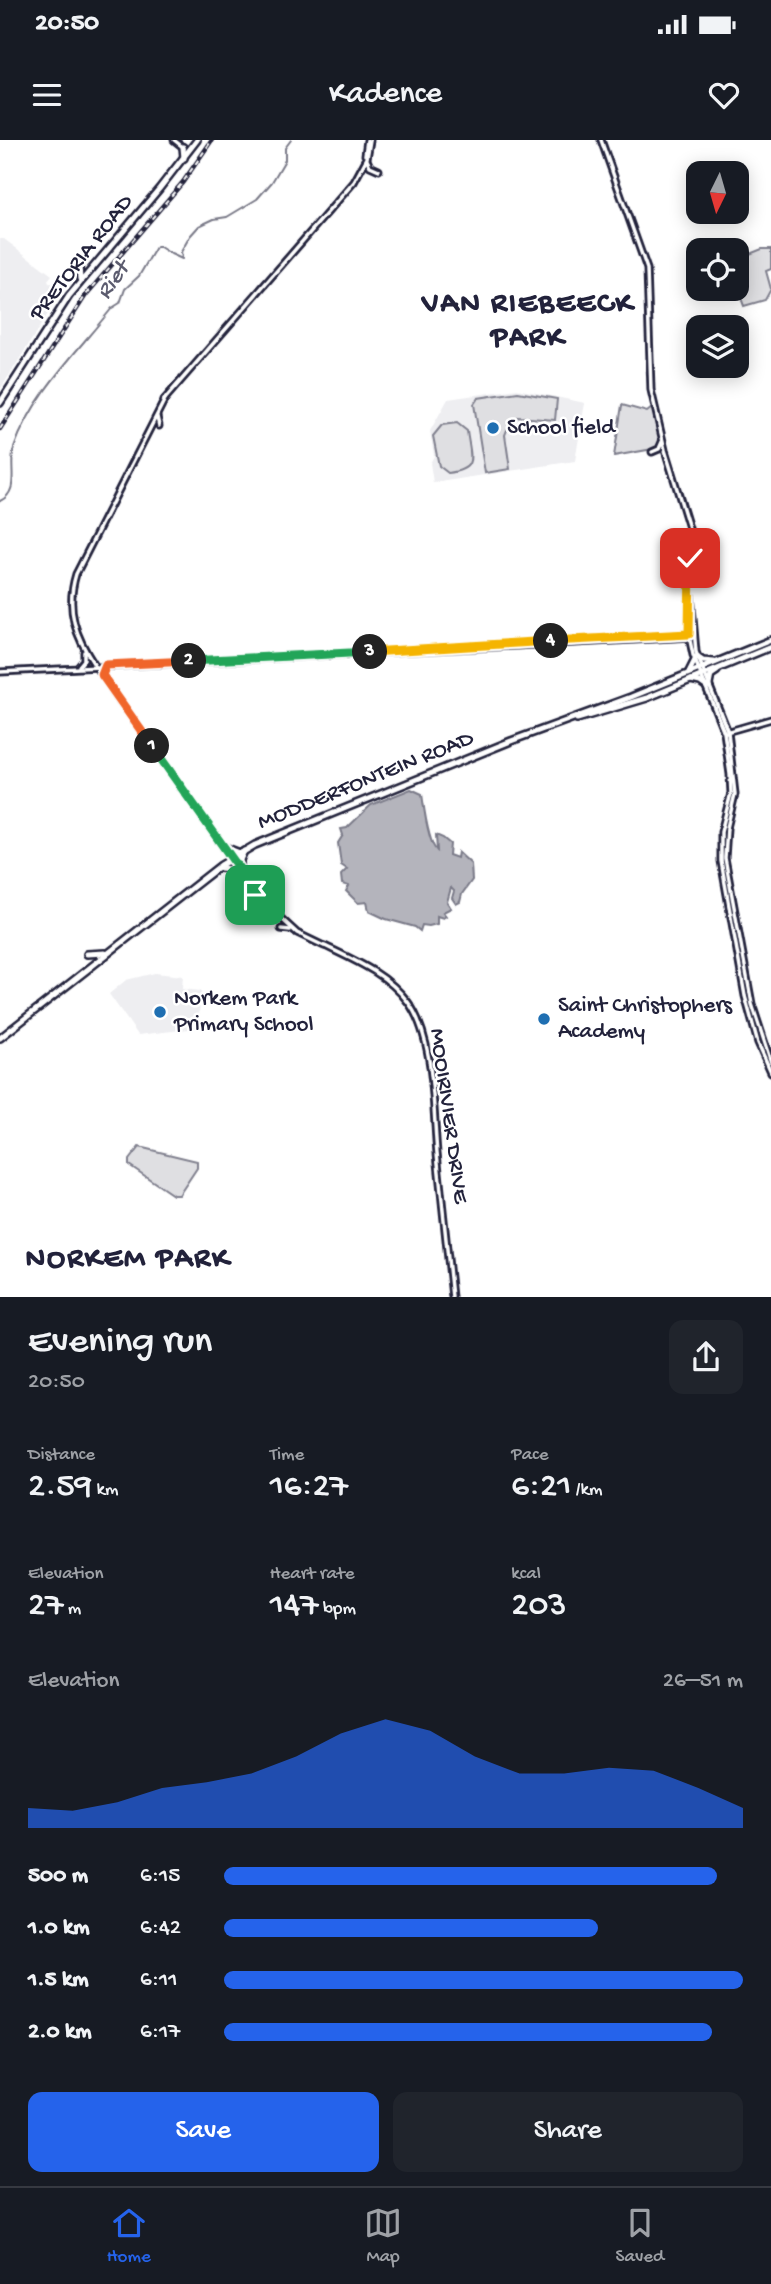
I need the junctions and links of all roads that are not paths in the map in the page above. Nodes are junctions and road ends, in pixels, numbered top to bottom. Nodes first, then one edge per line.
1 (174, 140) edge
2 (369, 140) edge
3 (601, 140) edge
4 (189, 146) edge
5 (366, 158) junction
6 (379, 170) dead end
7 (361, 172) junction
8 (79, 267) dead end
9 (79, 282) junction
10 (165, 399) junction
11 (0, 403) edge
12 (158, 415) junction
13 (159, 426) dead end
14 (663, 440) junction
15 (652, 452) dead end
16 (111, 505) junction
17 (691, 635) junction
18 (771, 640) edge
19 (771, 647) edge
20 (84, 649) junction
21 (748, 656) junction
22 (258, 658) junction
23 (696, 659) junction
24 (718, 662) junction
25 (106, 665) junction
26 (95, 666) junction
27 (77, 667) junction
28 (702, 671) junction
29 (0, 672) edge
30 (102, 675) junction
31 (688, 677) junction
32 (708, 686) junction
33 (770, 719) edge
34 (726, 725) junction
35 (738, 729) junction
36 (726, 732) junction
37 (729, 740) junction
38 (724, 829) junction
39 (224, 848) junction
40 (725, 851) junction
41 (242, 852) junction
42 (231, 859) junction
43 (721, 861) junction
44 (219, 866) junction
45 (240, 870) junction
46 (728, 877) junction
47 (724, 884) junction
48 (256, 892) junction
49 (265, 892) dead end
50 (263, 901) junction
51 (732, 911) junction
52 (281, 919) junction
53 (311, 941) junction
54 (741, 945) junction
55 (324, 946) junction
56 (110, 952) junction
57 (737, 952) junction
58 (746, 971) junction
59 (84, 972) junction
60 (742, 979) junction
61 (753, 1008) junction
62 (750, 1015) junction
63 (0, 1038) edge
64 (764, 1045) junction
65 (762, 1054) junction
66 (771, 1062) edge
67 (771, 1072) edge
68 (452, 1297) edge

1 - 4 street
2 - 5 street
2 - 7 street
3 - 14 street
4 - 9 main road, PRETORIA ROAD
5 - 6 street
5 - 7 street
7 - 10 street
8 - 9 main road
9 - 11 main road, PRETORIA ROAD
10 - 12 street
10 - 16 street
12 - 13 street
12 - 16 street
14 - 15 street
14 - 17 street
16 - 20 street, MOOIRIVIER DRIVE
17 - 22 street
17 - 22 street
17 - 23 street
18 - 24 main road, MODDERFONTEIN ROAD
19 - 21 main road, MODDERFONTEIN ROAD
20 - 26 street, MOOIRIVIER DRIVE
20 - 27 street
21 - 28 main road, MODDERFONTEIN ROAD
21 - 32 main road
22 - 25 street
23 - 24 main road
23 - 28 street
23 - 31 main road
24 - 28 main road, MODDERFONTEIN ROAD
25 - 26 street
25 - 30 street
26 - 27 street
26 - 30 street, MOOIRIVIER DRIVE
27 - 29 street
28 - 31 main road, MODDERFONTEIN ROAD
28 - 32 street
30 - 39 street, MOOIRIVIER DRIVE
31 - 32 main road
31 - 41 main road, MODDERFONTEIN ROAD
32 - 34 street
32 - 36 street
33 - 35 street
34 - 35 street
34 - 36 street
35 - 36 street
35 - 37 street
36 - 37 street
36 - 38 street
37 - 38 street
38 - 40 street
38 - 43 street
39 - 41 main road
39 - 42 street, MOOIRIVIER DRIVE
39 - 44 main road
40 - 43 street
40 - 46 street
41 - 42 main road, MODDERFONTEIN ROAD
41 - 45 main road
42 - 44 main road, MODDERFONTEIN ROAD
42 - 45 street, MOOIRIVIER DRIVE
43 - 47 street
44 - 45 main road
44 - 56 main road, MODDERFONTEIN ROAD
45 - 48 street, MOOIRIVIER DRIVE
46 - 47 street
46 - 51 street
47 - 51 street
48 - 50 street, MOOIRIVIER DRIVE
48 - 50 street
49 - 50 street
50 - 52 street, MOOIRIVIER DRIVE
50 - 55 street, MOOIRIVIER DRIVE
51 - 54 street
51 - 57 street
52 - 53 street, MOOIRIVIER DRIVE
52 - 53 street
53 - 55 street, MOOIRIVIER DRIVE
54 - 57 street
54 - 58 street
55 - 68 street, MOOIRIVIER DRIVE
56 - 59 main road, MODDERFONTEIN ROAD
56 - 59 main road
57 - 60 street
58 - 60 street
58 - 61 street
59 - 63 main road, MODDERFONTEIN ROAD
60 - 62 street
61 - 62 street
61 - 64 street
62 - 65 street
64 - 65 street
64 - 66 street
65 - 67 street

